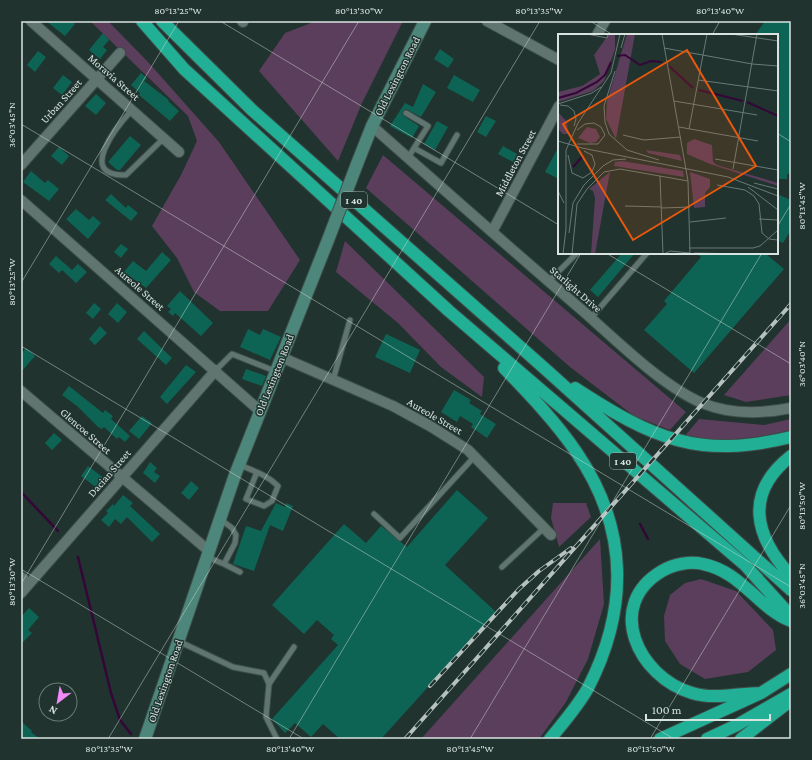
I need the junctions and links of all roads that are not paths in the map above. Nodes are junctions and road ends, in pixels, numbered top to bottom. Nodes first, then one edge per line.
1 (31, 21) edge
2 (142, 21) edge
3 (425, 21) edge
4 (487, 21) edge
5 (605, 21) edge
6 (165, 24) edge
7 (598, 34) edge
8 (120, 53) dead end
9 (558, 59) edge
10 (98, 78) junction
11 (558, 108) edge
12 (132, 110) junction
13 (406, 113) dead end
14 (372, 126) junction
15 (457, 135) dead end
16 (164, 138) junction
17 (414, 148) junction
18 (180, 152) dead end
19 (408, 158) junction
20 (21, 165) edge
21 (21, 200) edge
22 (492, 232) junction
23 (576, 254) edge
24 (646, 254) edge
25 (549, 281) junction
26 (449, 311) junction
27 (591, 318) junction
28 (350, 320) dead end
29 (281, 357) junction
30 (543, 367) junction
31 (216, 370) junction
32 (275, 371) junction
33 (333, 380) junction
34 (21, 391) edge
35 (791, 408) edge
36 (260, 410) junction
37 (791, 437) edge
38 (475, 456) junction
39 (791, 456) edge
40 (239, 464) junction
41 (257, 472) junction
42 (122, 477) junction
43 (374, 514) dead end
44 (220, 519) junction
45 (547, 532) joint
46 (208, 554) junction
47 (224, 564) junction
48 (502, 567) dead end
49 (240, 572) dead end
50 (791, 576) edge
51 (25, 580) edge
52 (791, 590) edge
53 (21, 593) edge
54 (791, 616) edge
55 (791, 621) edge
56 (178, 641) junction
57 (294, 647) dead end
58 (791, 674) edge
59 (269, 684) junction
60 (761, 693) junction
61 (791, 694) edge
62 (791, 701) edge
63 (145, 739) edge
64 (277, 739) edge
65 (550, 739) edge
66 (660, 739) edge
67 (707, 739) edge
68 (741, 739) edge

1 - 10 street, Moravia Street
2 - 26 highway, I 40
3 - 14 main road, Old Lexington Road
4 - 9 street
5 - 7 street
6 - 30 highway, I 40
8 - 10 street, Urban Street
10 - 12 street, Moravia Street
10 - 20 street, Urban Street
11 - 22 street, Middleton Street
12 - 16 street, Moravia Street
12 - 16 lane
13 - 17 lane
14 - 19 street, Starlight Drive
14 - 29 main road, Old Lexington Road, bridge
15 - 17 lane
16 - 18 street, Moravia Street
17 - 19 lane
19 - 22 street, Starlight Drive
21 - 31 street, Aureole Street
22 - 25 street, Starlight Drive
23 - 25 lane
24 - 27 lane
25 - 27 street, Starlight Drive
26 - 54 highway, I 40
26 - 65 highway
27 - 35 street, Starlight Drive
28 - 33 lane
29 - 32 main road, Old Lexington Road
29 - 33 street, Aureole Street
30 - 37 highway
30 - 52 highway, I 40
31 - 32 lane
31 - 36 street, Aureole Street
31 - 42 street, Dacian Street
32 - 36 main road, Old Lexington Road
33 - 38 street, Aureole Street
34 - 42 street, Glencoe Street
36 - 40 main road, Old Lexington Road
38 - 43 lane
38 - 45 street, Aureole Street
39 - 50 highway
40 - 41 lane
40 - 44 main road, Old Lexington Road
41 - 41 lane
42 - 46 street, Glencoe Street
42 - 51 street, Dacian Street
44 - 46 main road, Old Lexington Road
44 - 47 lane
45 - 48 lane
46 - 47 lane
46 - 56 main road, Old Lexington Road
47 - 49 lane
51 - 53 street, Dacian Street
55 - 60 highway
56 - 59 lane
56 - 63 main road, Old Lexington Road
57 - 59 lane
58 - 60 highway
59 - 64 lane
60 - 66 highway
61 - 67 highway
62 - 68 highway

